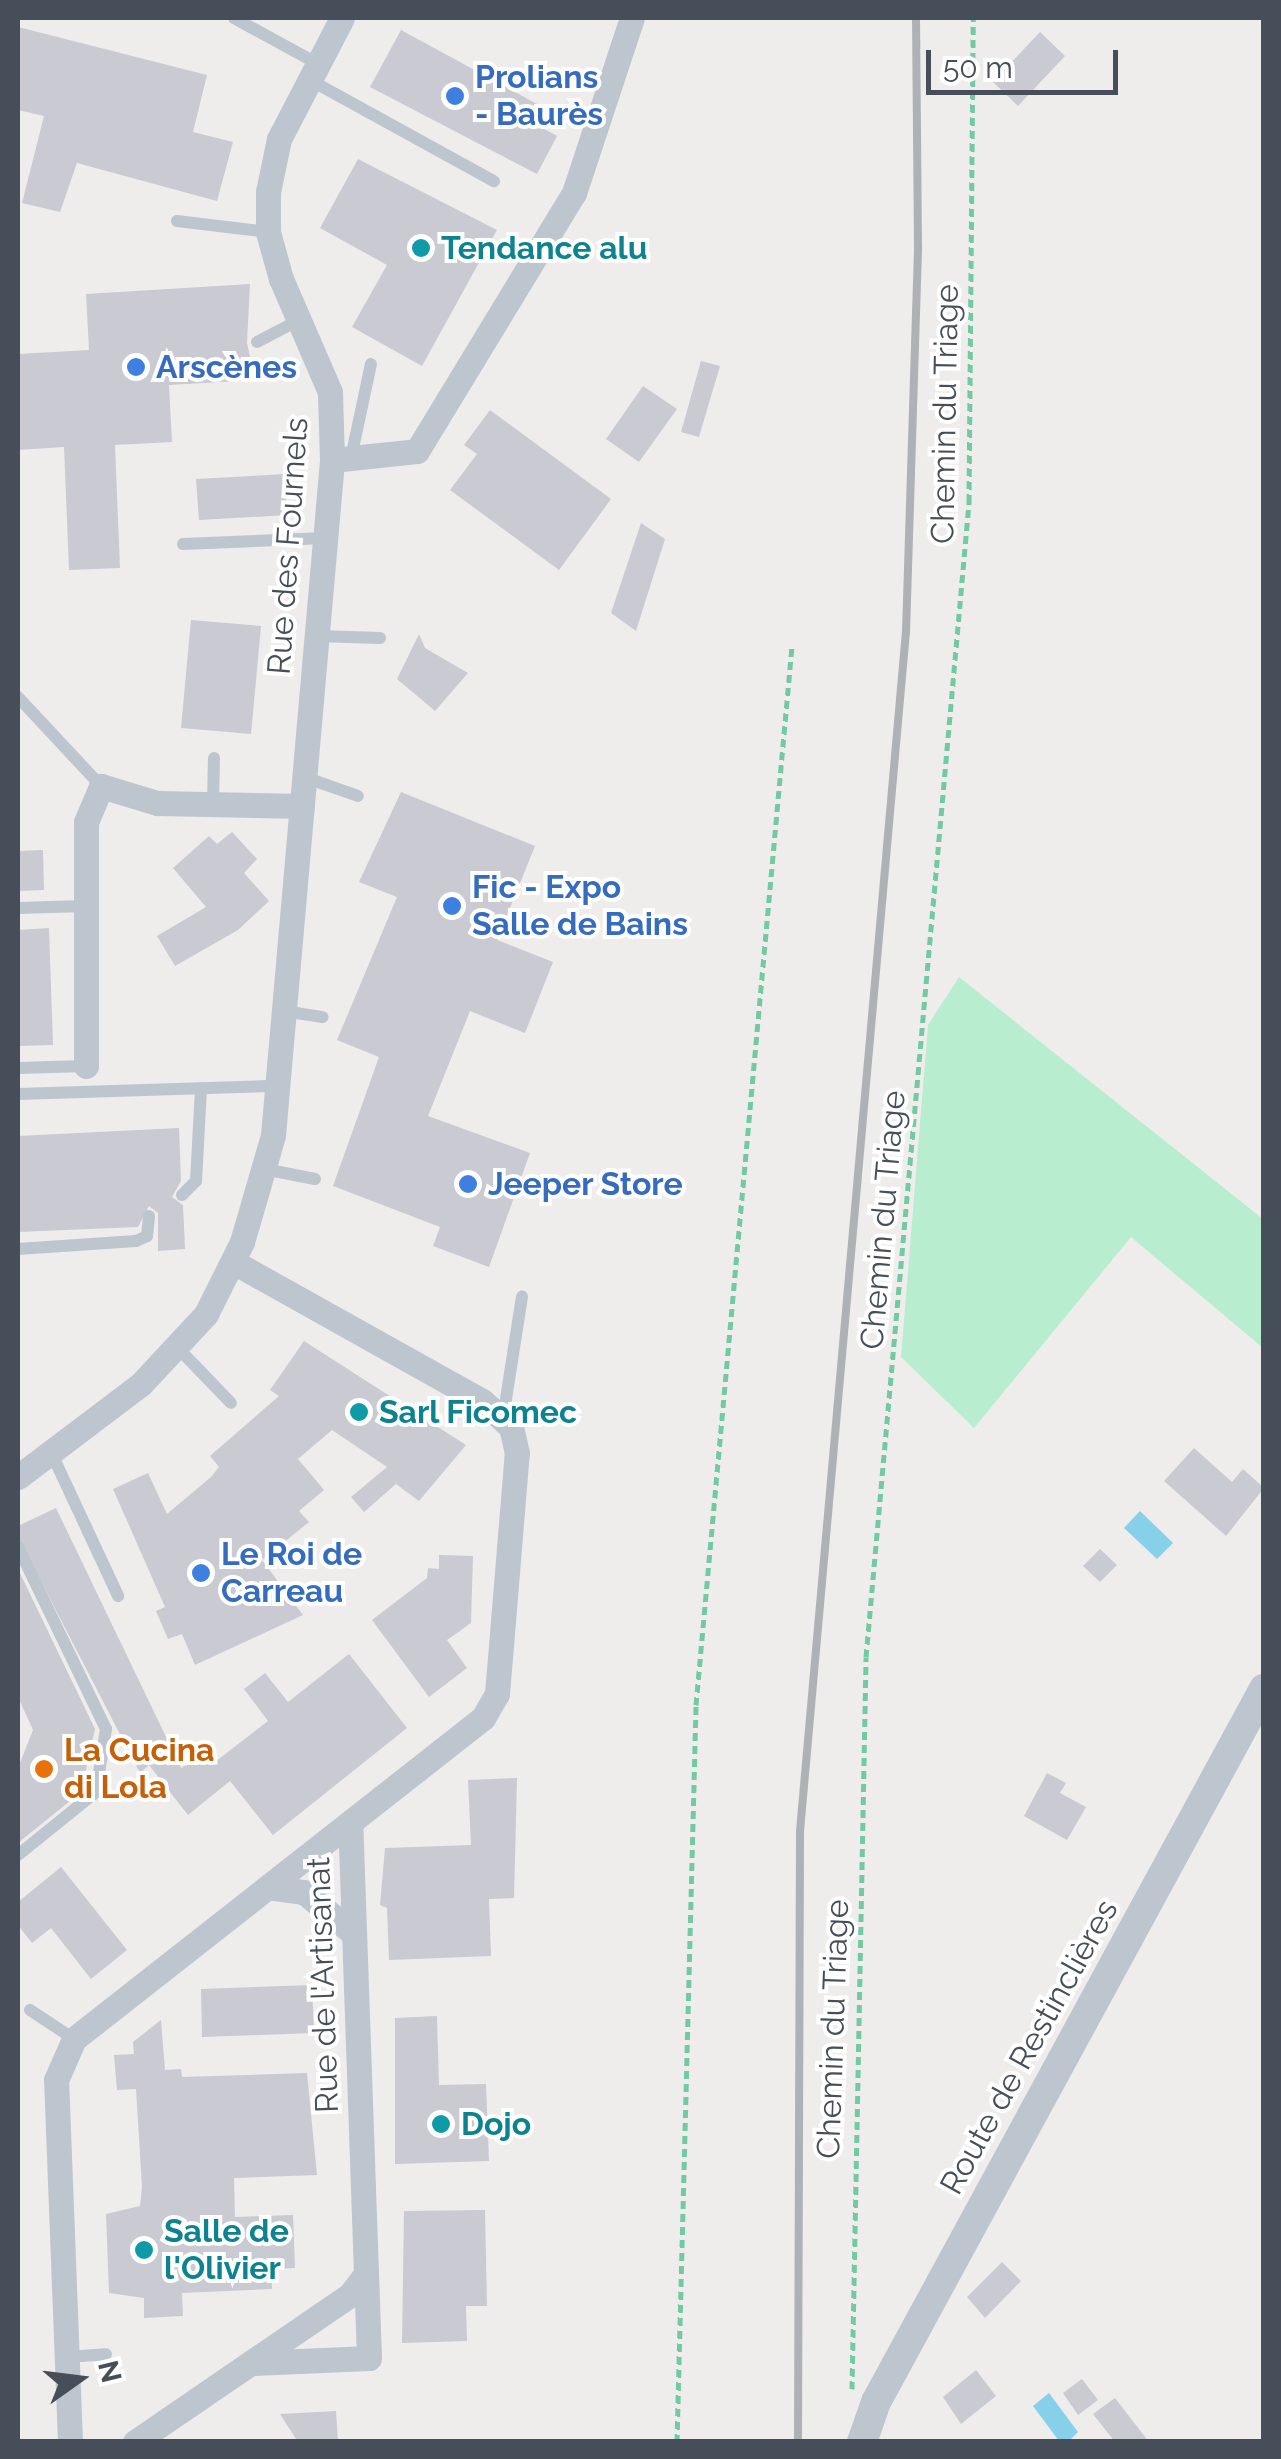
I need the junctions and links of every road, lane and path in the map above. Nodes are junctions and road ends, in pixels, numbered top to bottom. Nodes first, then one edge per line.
1 (234, 18) edge
2 (342, 18) edge
3 (632, 18) edge
4 (973, 18) edge
5 (314, 72) junction
6 (494, 181) dead end
7 (177, 221) dead end
8 (268, 232) junction
9 (299, 320) junction
10 (258, 342) dead end
11 (370, 364) dead end
12 (342, 459) junction
13 (325, 538) junction
14 (183, 544) dead end
15 (317, 636) junction
16 (380, 638) dead end
17 (792, 646) dead end
18 (18, 697) edge
19 (214, 758) dead end
20 (304, 777) junction
21 (101, 786) junction
22 (358, 796) dead end
23 (213, 804) junction
24 (302, 806) junction
25 (85, 906) junction
26 (18, 908) edge
27 (284, 1011) junction
28 (324, 1016) dead end
29 (86, 1066) joint
30 (18, 1068) edge
31 (278, 1086) junction
32 (202, 1088) junction
33 (18, 1094) edge
34 (264, 1170) junction
35 (315, 1179) dead end
36 (182, 1195) dead end
37 (150, 1216) dead end
38 (18, 1249) edge
39 (233, 1262) junction
40 (522, 1296) dead end
41 (176, 1346) junction
42 (231, 1403) dead end
43 (502, 1420) junction
44 (51, 1452) junction
45 (18, 1477) edge
46 (18, 1547) edge
47 (118, 1596) dead end
48 (1264, 1689) edge
49 (350, 1822) junction
50 (18, 1855) edge
51 (268, 1887) junction
52 (353, 1933) junction
53 (30, 2010) dead end
54 (74, 2039) junction
55 (366, 2274) junction
56 (106, 2354) dead end
57 (67, 2357) junction
58 (251, 2363) junction
59 (865, 2432) edge
60 (76, 2438) edge
61 (136, 2442) edge
62 (677, 2442) edge

1 - 5 lane
2 - 5 street, Rue des Fournels
3 - 12 street
4 - 59 path, Chemin du Triage
5 - 6 lane
5 - 8 street, Rue des Fournels
7 - 8 lane
8 - 9 street, Rue des Fournels
9 - 10 lane
9 - 12 street, Rue des Fournels
11 - 12 lane
12 - 13 street, Rue des Fournels
13 - 14 lane
13 - 15 street, Rue des Fournels
15 - 16 lane
15 - 20 street, Rue des Fournels
17 - 62 path
18 - 21 lane
19 - 23 lane
20 - 22 lane
20 - 24 street, Rue des Fournels
21 - 23 street
21 - 25 street
23 - 24 street
24 - 27 street, Rue des Fournels
25 - 26 lane
25 - 29 street
27 - 28 lane
27 - 31 street, Rue des Fournels
29 - 30 lane
31 - 32 lane
31 - 34 street, Rue des Fournels
32 - 33 lane
32 - 36 lane
34 - 35 lane
34 - 39 street, Rue des Fournels
37 - 38 lane
39 - 41 street, Rue des Fournels
39 - 43 street
40 - 43 lane
41 - 42 lane
41 - 44 street, Rue des Fournels
43 - 49 street, Rue de l'Artisanat
44 - 45 street, Rue des Fournels
44 - 47 lane
46 - 50 lane
48 - 59 street, Route de Restinclières
49 - 51 street
49 - 52 street, Rue de l'Artisanat
51 - 52 street
51 - 54 street
52 - 55 street, Rue de l'Artisanat
53 - 54 lane
54 - 57 street
55 - 58 street
55 - 58 street, Rue de l'Artisanat
56 - 57 lane
57 - 60 street
58 - 61 street

